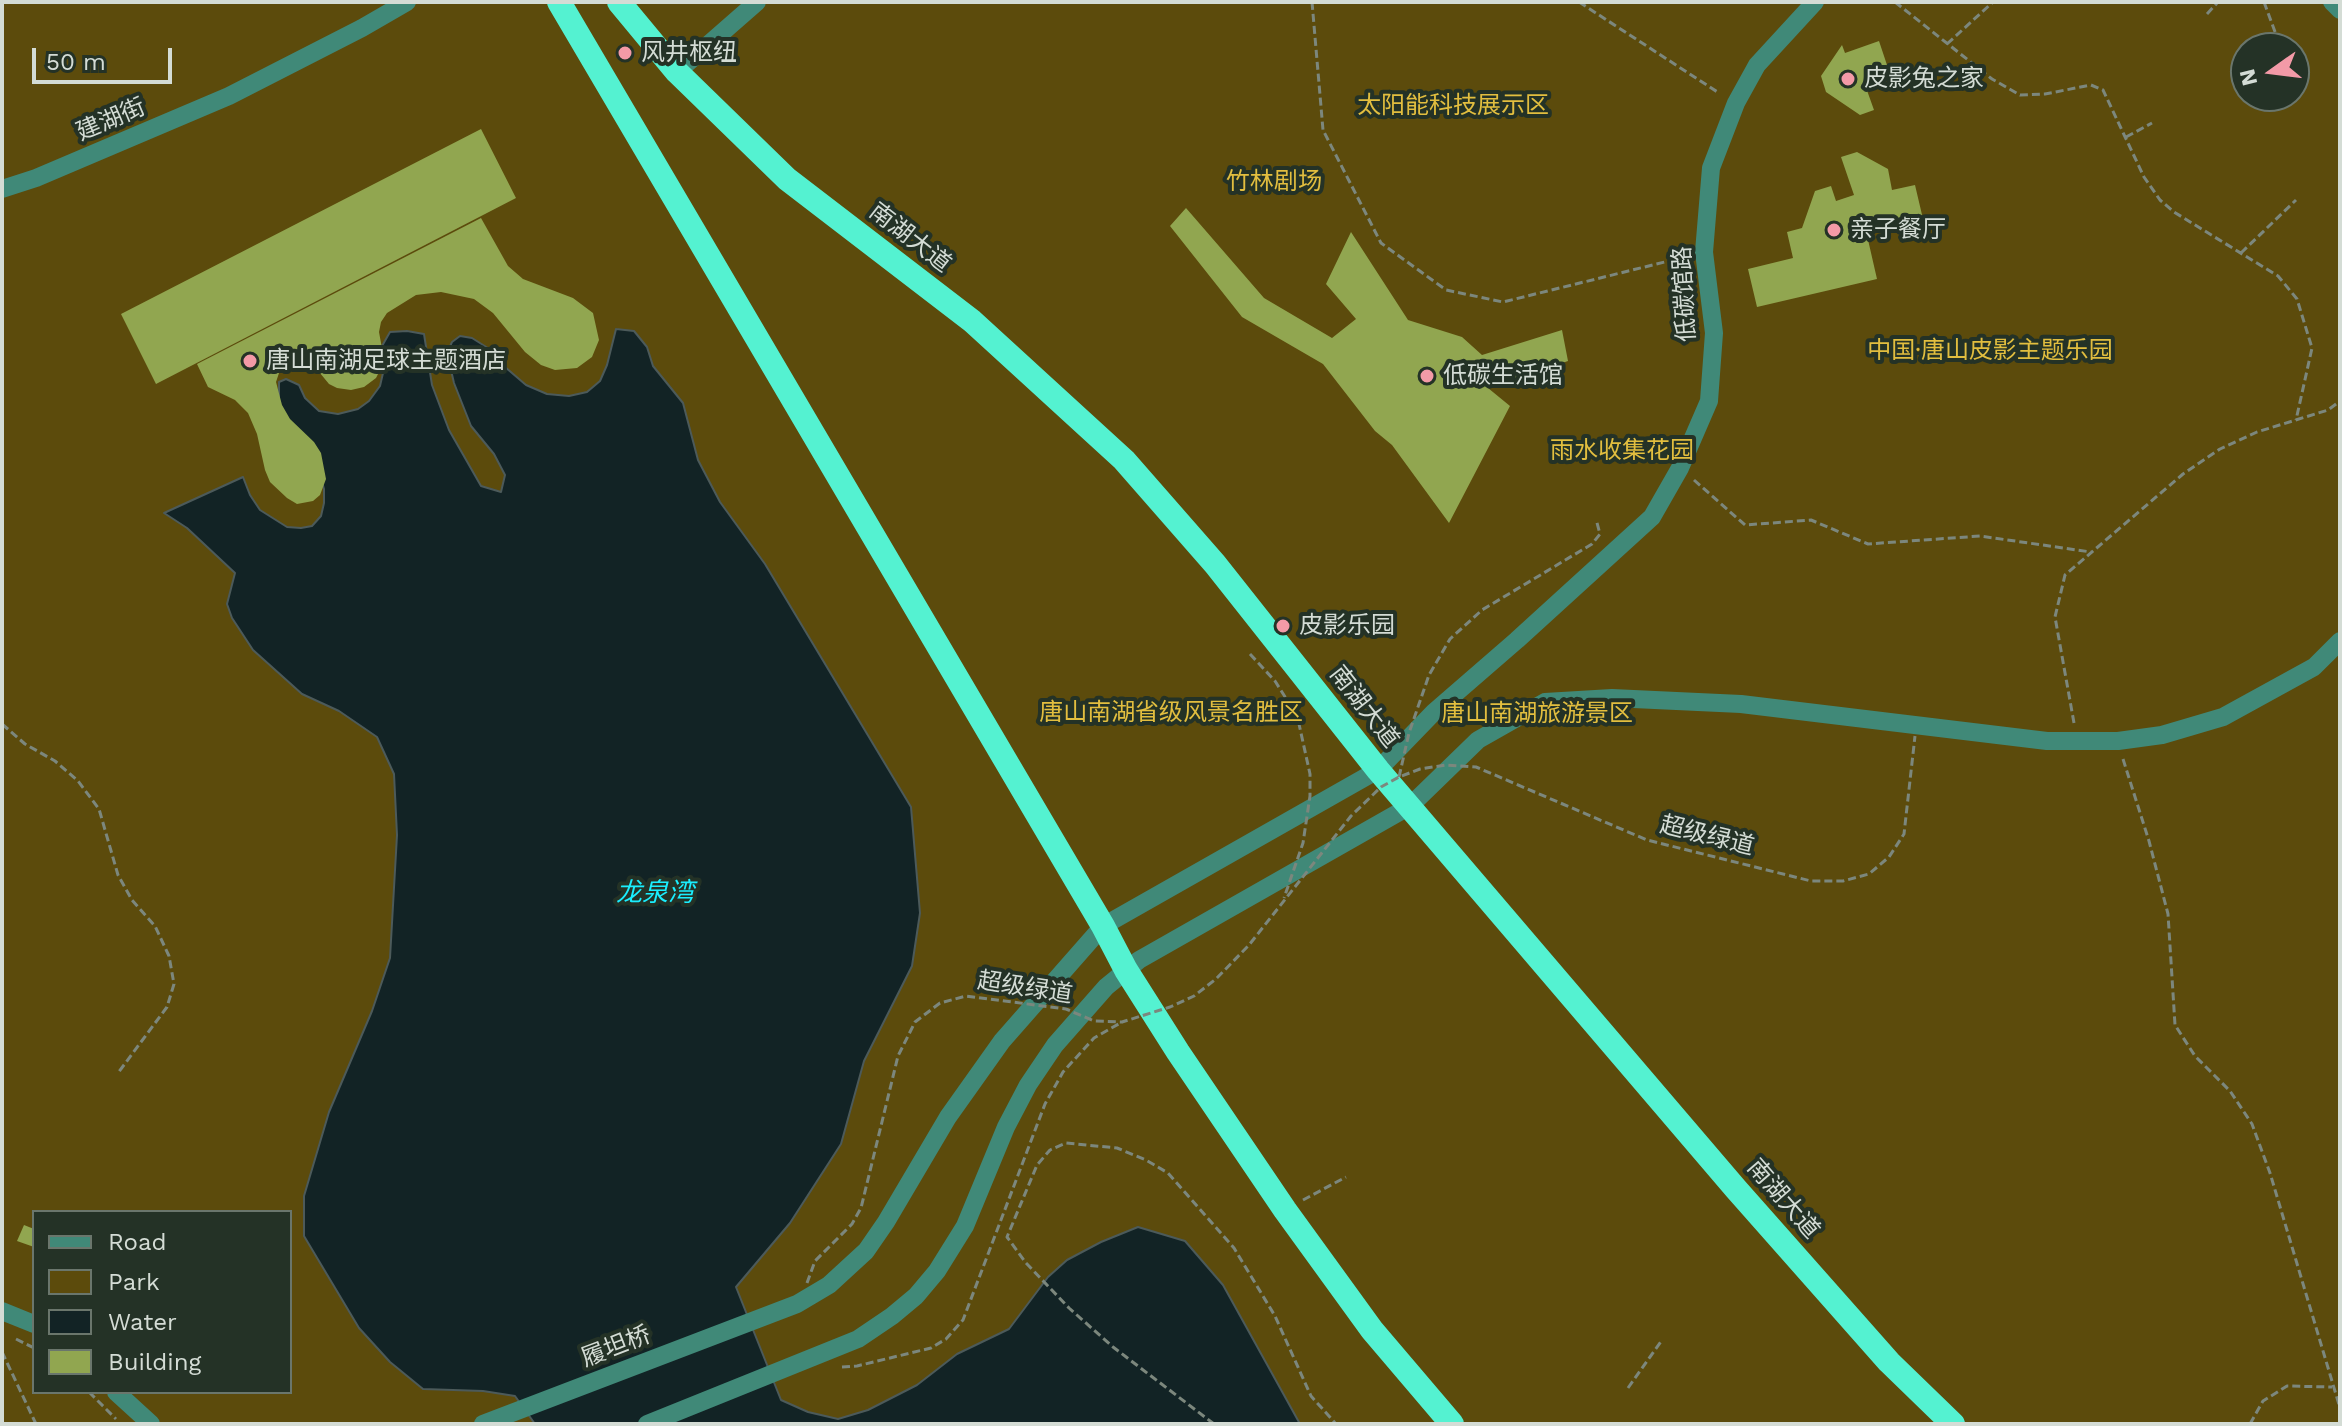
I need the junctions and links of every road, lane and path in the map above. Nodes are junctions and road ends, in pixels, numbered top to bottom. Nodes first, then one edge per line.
1 (407, 2) edge
2 (559, 2) edge
3 (619, 2) edge
4 (757, 2) edge
5 (1312, 2) edge
6 (1579, 2) edge
7 (1815, 2) edge
8 (1895, 2) edge
9 (1993, 2) edge
10 (2218, 2) edge
11 (2264, 2) edge
12 (2332, 2) edge
13 (2340, 10) edge
14 (2207, 14) dead end
15 (2275, 32) edge
16 (1947, 44) junction
17 (677, 72) junction
18 (1736, 103) junction
19 (2152, 123) dead end
20 (2126, 137) junction
21 (2, 189) edge
22 (2296, 200) dead end
23 (1704, 252) junction
24 (2241, 253) junction
25 (2340, 401) edge
26 (2296, 420) junction
27 (1680, 468) junction
28 (1596, 519) dead end
29 (2091, 552) junction
30 (2340, 641) edge
31 (1250, 654) dead end
32 (2, 724) edge
33 (1915, 736) dead end
34 (2118, 741) junction
35 (2078, 742) junction
36 (1388, 773) junction
37 (1410, 806) junction
38 (1283, 902) junction
39 (1103, 926) junction
40 (1126, 970) junction
41 (118, 1073) dead end
42 (1346, 1177) dead end
43 (1285, 1210) junction
44 (807, 1283) dead end
45 (2, 1311) edge
46 (32, 1323) edge
47 (12, 1336) dead end
48 (1662, 1340) dead end
49 (32, 1347) edge
50 (2, 1352) edge
51 (2334, 1387) junction
52 (1628, 1388) dead end
53 (118, 1394) edge
54 (2340, 1408) edge
55 (36, 1424) edge
56 (151, 1424) edge
57 (484, 1424) edge
58 (647, 1424) edge
59 (1214, 1424) edge
60 (1336, 1424) edge
61 (1452, 1424) edge
62 (1953, 1424) edge
63 (2250, 1424) edge

1 - 21 street, 建湖街
2 - 39 highway
3 - 17 highway, 南湖大道
4 - 17 street
5 - 23 path
6 - 18 path
7 - 18 street, 低碳馆路
8 - 16 path
9 - 16 path
10 - 14 path
11 - 15 path
12 - 13 street
16 - 20 path
17 - 36 highway, 南湖大道
18 - 23 street, 低碳馆路
19 - 20 path
20 - 24 path
22 - 24 path
23 - 27 street, 低碳馆路
24 - 26 path
25 - 26 path
26 - 29 path
27 - 29 path
27 - 36 street, 低碳馆路
28 - 36 path, bridge
29 - 35 path
30 - 34 street
31 - 38 path, 超级绿道, bridge
32 - 41 path
33 - 36 path, 超级绿道, bridge
34 - 35 street
34 - 51 path
35 - 37 street
36 - 37 highway, 南湖大道
36 - 38 path, 超级绿道, bridge
36 - 39 street, 低碳馆路
37 - 40 street
37 - 62 highway, 南湖大道
38 - 44 path, 超级绿道, bridge
39 - 40 highway
39 - 57 street, 履坦桥
40 - 43 highway
40 - 58 street
42 - 43 path
43 - 61 highway
45 - 46 street
47 - 49 path
48 - 52 path
50 - 55 path
51 - 54 path
51 - 63 path
53 - 56 street
59 - 60 path

